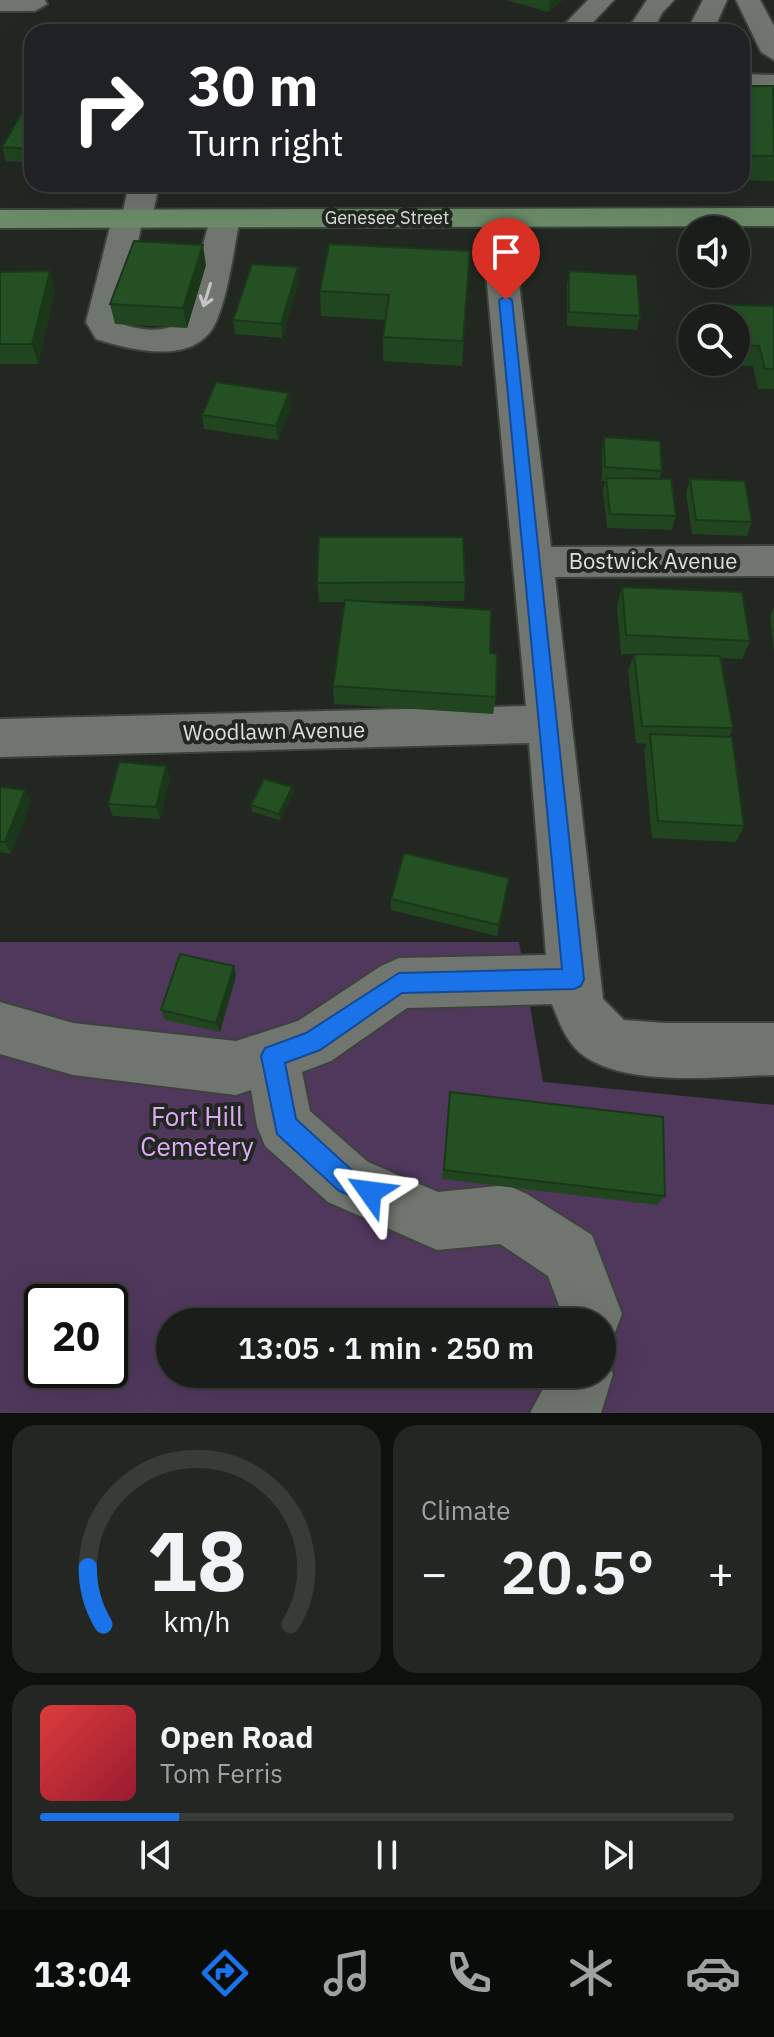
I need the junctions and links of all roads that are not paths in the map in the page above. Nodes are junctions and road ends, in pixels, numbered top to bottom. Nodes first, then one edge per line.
1 (602, 0) edge
2 (662, 0) edge
3 (714, 0) edge
4 (750, 3) edge
5 (0, 4) edge
6 (35, 4) dead end
7 (578, 24) edge
8 (643, 24) edge
9 (703, 24) edge
10 (774, 52) edge
11 (750, 82) edge
12 (774, 83) edge
13 (141, 192) edge
14 (774, 217) edge
15 (496, 218) junction
16 (0, 219) edge
17 (132, 219) junction
18 (225, 219) junction
19 (774, 561) edge
20 (533, 562) junction
21 (548, 724) junction
22 (0, 738) edge
23 (574, 979) junction
24 (0, 1028) edge
25 (774, 1049) edge
26 (272, 1056) junction
27 (590, 1308) edge
28 (579, 1388) edge
29 (562, 1413) edge

1 - 7 street
2 - 8 street
3 - 4 street
3 - 9 street
4 - 10 street
5 - 6 street
11 - 12 street
13 - 17 street
14 - 15 main road, Genesee Street
15 - 18 main road, Genesee Street
15 - 20 street
16 - 17 main road, Genesee Street
17 - 18 main road, Genesee Street
18 -> 17 street
19 - 20 street, Bostwick Avenue
20 - 21 street
21 - 22 street, Woodlawn Avenue
21 - 23 street
23 - 25 street
23 - 26 street
24 - 26 street
26 - 27 street
28 - 29 street

